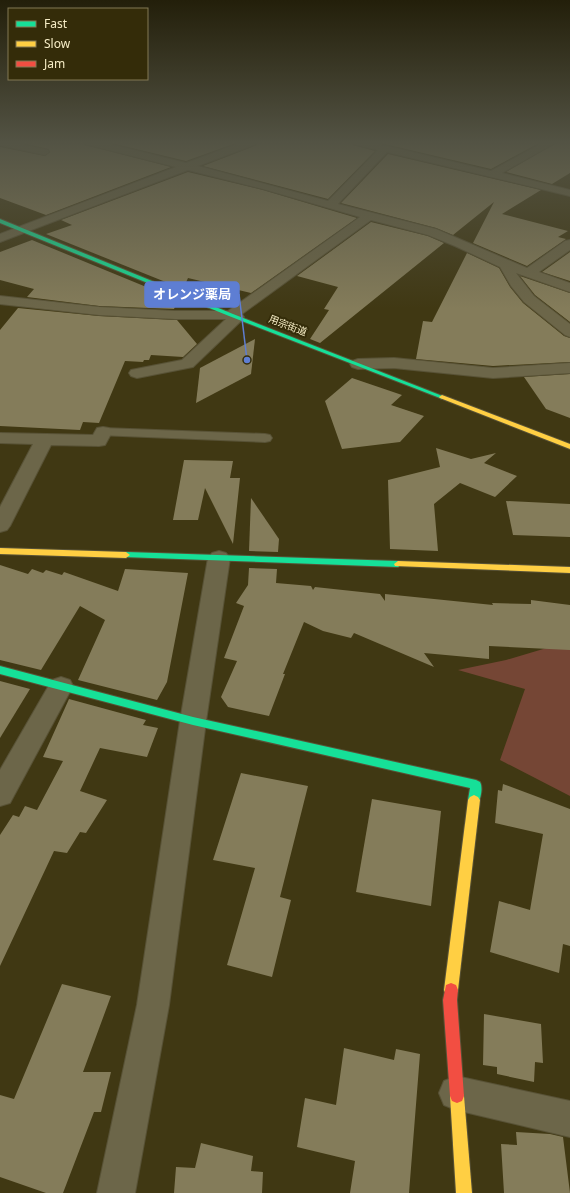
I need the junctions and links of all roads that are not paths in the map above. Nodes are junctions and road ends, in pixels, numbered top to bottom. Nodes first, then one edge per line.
1 (107, 198) edge
2 (308, 198) edge
3 (337, 198) edge
4 (331, 204) junction
5 (369, 216) junction
6 (0, 221) edge
7 (23, 230) junction
8 (0, 238) edge
9 (570, 244) edge
10 (506, 265) junction
11 (528, 274) junction
12 (570, 288) edge
13 (0, 300) edge
14 (234, 316) junction
15 (570, 332) edge
16 (358, 364) junction
17 (570, 368) edge
18 (137, 373) dead end
19 (102, 432) joint
20 (0, 438) edge
21 (265, 438) dead end
22 (44, 440) junction
23 (570, 447) edge
24 (0, 526) edge
25 (0, 550) edge
26 (218, 558) junction
27 (570, 570) edge
28 (0, 670) edge
29 (61, 686) junction
30 (193, 721) junction
31 (0, 795) edge
32 (456, 1093) junction
33 (570, 1118) edge
34 (116, 1193) edge
35 (464, 1193) edge

1 - 7 street
2 - 4 street
3 - 4 street
4 - 5 street
5 - 10 street
5 - 14 street
6 - 7 street, 用宗街道
7 - 8 street
7 - 14 street, 用宗街道
9 - 11 street
10 - 11 street
10 - 15 street
11 - 12 street
13 - 14 street
14 - 16 street, 用宗街道
14 - 18 street
16 - 17 street
16 - 23 street, 用宗街道
19 - 21 lane
19 - 22 street
20 - 22 street
22 - 24 street
25 - 26 street
26 - 27 street
26 - 30 street
28 - 29 street
29 - 30 street
29 - 31 street
30 - 32 street
30 - 34 street
32 - 33 street
32 - 35 street

